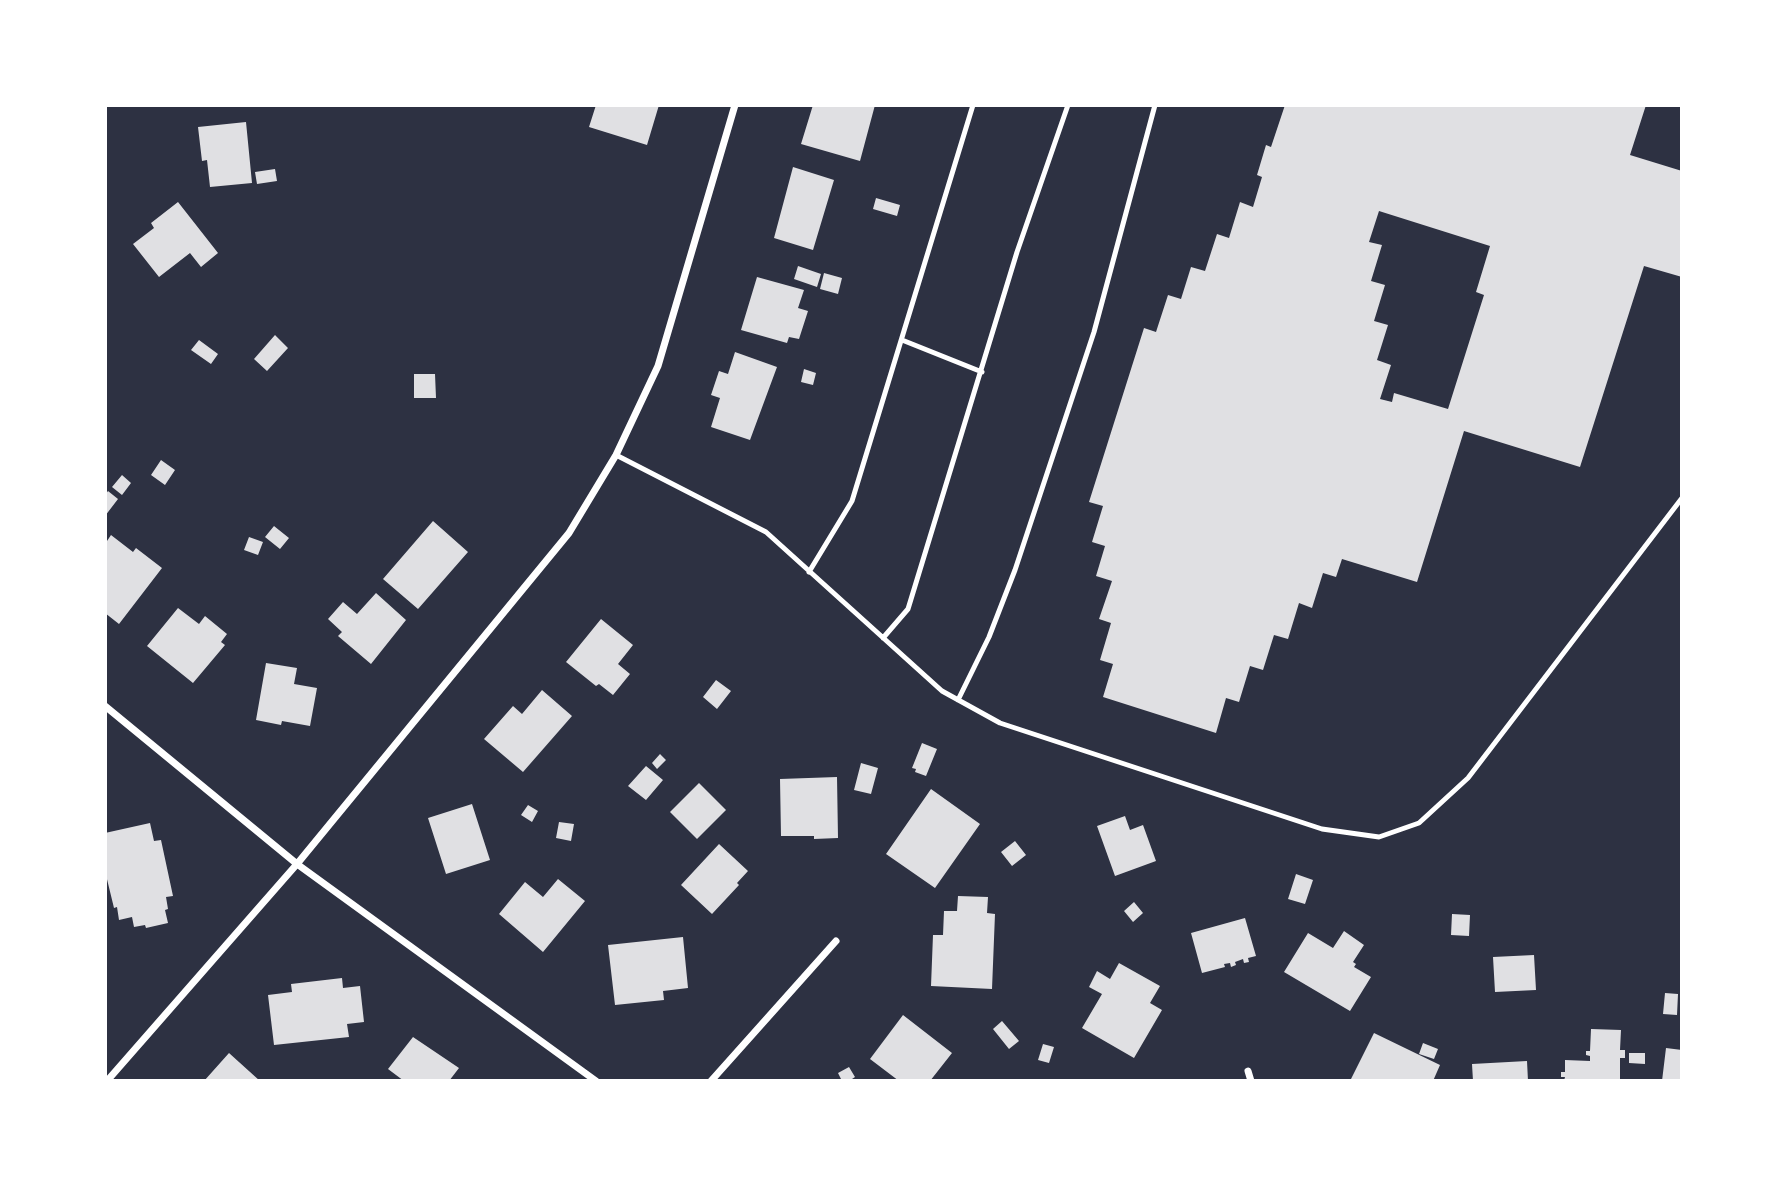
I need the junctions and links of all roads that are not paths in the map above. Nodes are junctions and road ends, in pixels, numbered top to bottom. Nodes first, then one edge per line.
1 (735, 105) edge
2 (973, 105) edge
3 (1068, 105) edge
4 (1155, 105) edge
5 (902, 340) junction
6 (982, 372) junction
7 (616, 456) junction
8 (1682, 498) edge
9 (809, 572) junction
10 (883, 638) junction
11 (958, 700) junction
12 (105, 706) edge
13 (298, 864) junction
14 (836, 941) dead end
15 (1248, 1071) dead end
16 (107, 1081) edge
17 (596, 1081) edge
18 (711, 1081) edge
19 (1251, 1081) edge

1 - 7 street
2 - 5 lane
3 - 6 lane
4 - 11 lane
5 - 6 lane
5 - 9 lane
6 - 10 lane
7 - 9 lane
7 - 13 street
8 - 11 lane
9 - 10 lane
10 - 11 lane
12 - 13 street
13 - 16 street
13 - 17 street
14 - 18 street
15 - 19 street

